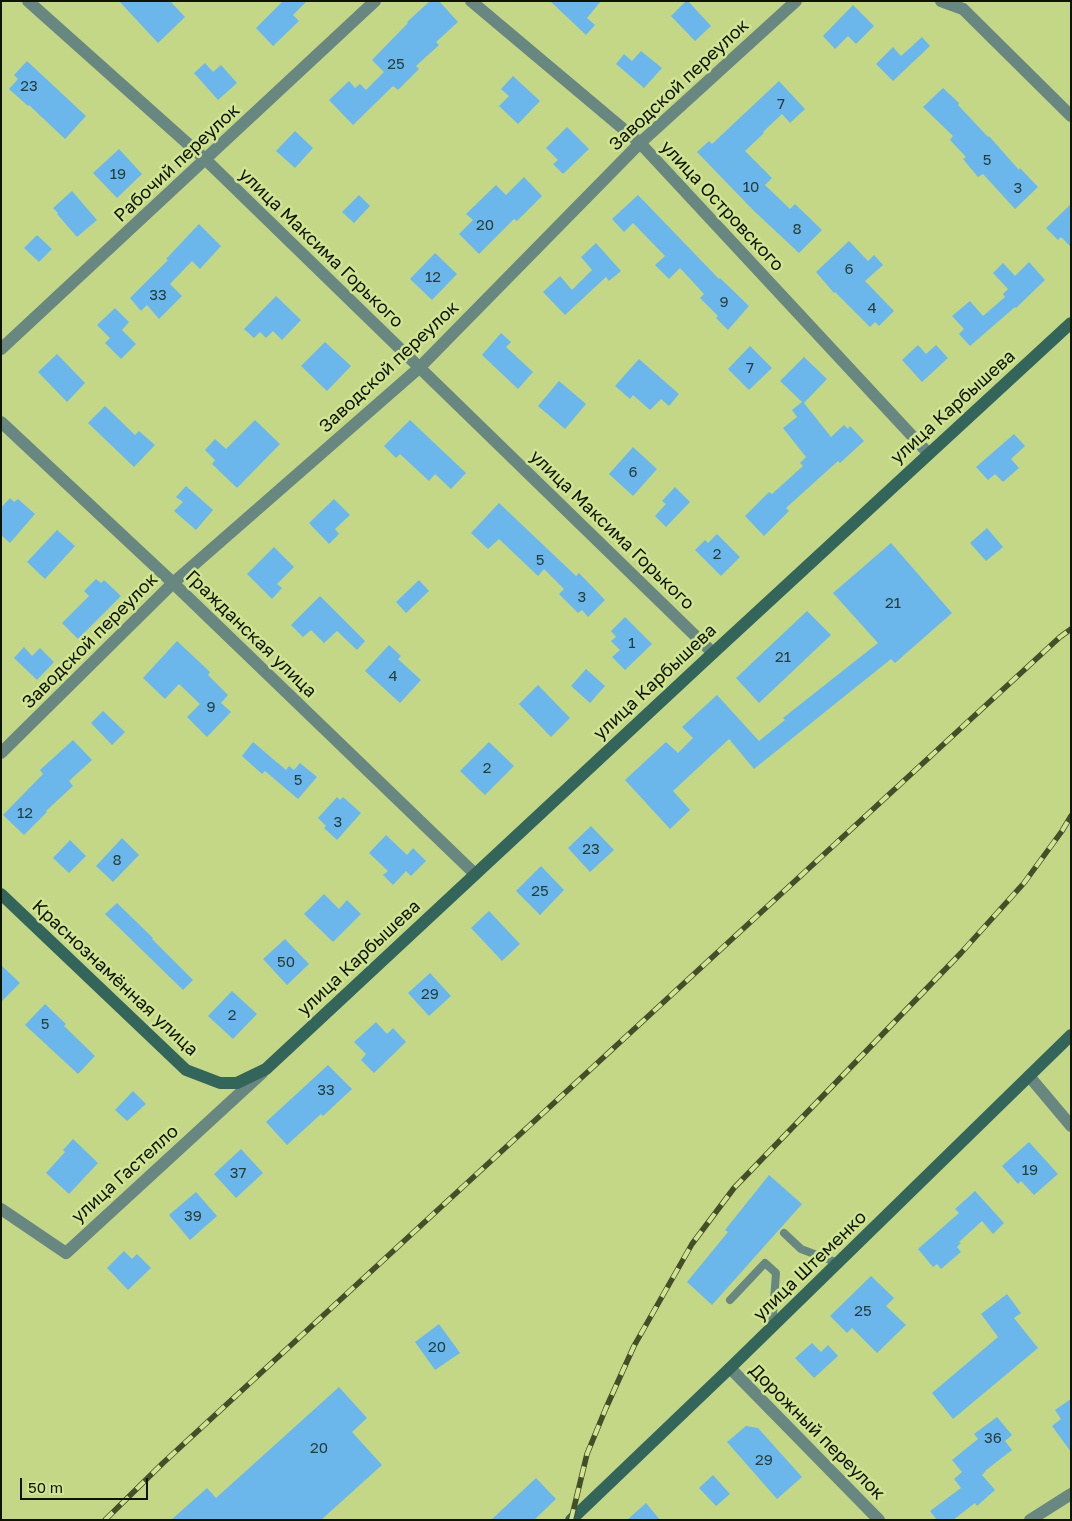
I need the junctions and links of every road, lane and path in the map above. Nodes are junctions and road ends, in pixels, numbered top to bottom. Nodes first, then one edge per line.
1 (28, 1) edge
2 (375, 1) edge
3 (471, 1) edge
4 (796, 1) edge
5 (941, 1) edge
6 (961, 5) edge
7 (1071, 116) edge
8 (640, 144) junction
9 (206, 160) junction
10 (1071, 323) edge
11 (1, 349) edge
12 (419, 368) junction
13 (1, 422) edge
14 (928, 453) junction
15 (173, 583) junction
16 (713, 653) junction
17 (1, 753) edge
18 (475, 874) junction
19 (1, 894) edge
20 (1071, 1035) edge
21 (266, 1070) junction
22 (1029, 1076) junction
23 (1071, 1126) edge
24 (1, 1209) edge
25 (784, 1233) dead end
26 (838, 1263) junction
27 (730, 1300) dead end
28 (772, 1327) junction
29 (730, 1368) junction
30 (1071, 1494) edge
31 (571, 1520) edge
32 (879, 1520) edge
33 (1030, 1520) edge

1 - 9 street, улица Максима Горького
2 - 9 street, Рабочий переулок
3 - 8 street, улица Островского
4 - 8 street, Заводской переулок
5 - 6 street
6 - 7 street
8 - 12 street, Заводской переулок
8 - 14 street, улица Островского
9 - 11 street, Рабочий переулок
9 - 12 street, улица Максима Горького
10 - 14 main road, улица Карбышева
12 - 15 street, Заводской переулок
12 - 16 street, улица Максима Горького
13 - 15 street, Гражданская улица
14 - 16 main road, улица Карбышева
15 - 17 street, Заводской переулок
15 - 18 street, Гражданская улица
16 - 18 main road, улица Карбышева
18 - 21 main road, улица Карбышева
19 - 21 main road, Краснознамённая улица
20 - 22 main road, улица Штеменко
21 - 24 street, улица Гастелло
22 - 23 street
22 - 26 main road, улица Штеменко
25 - 26 lane
26 - 28 main road, улица Штеменко
27 - 28 lane
28 - 29 main road, улица Штеменко
29 - 31 main road, улица Штеменко
29 - 32 street, Дорожный переулок
30 - 33 street

